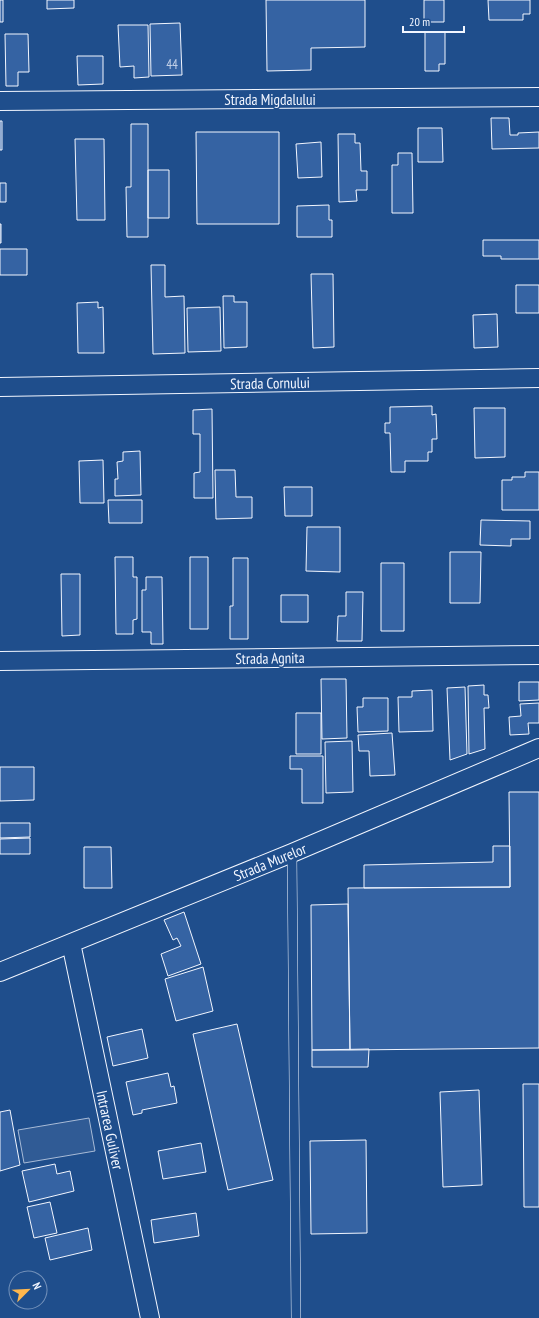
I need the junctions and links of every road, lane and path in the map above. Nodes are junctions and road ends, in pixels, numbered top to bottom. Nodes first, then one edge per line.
1 (539, 97) edge
2 (0, 101) edge
3 (539, 378) edge
4 (0, 387) edge
5 (539, 655) edge
6 (0, 661) edge
7 (539, 748) edge
8 (292, 853) junction
9 (71, 943) junction
10 (0, 972) edge
11 (150, 1318) edge
12 (296, 1318) edge

1 - 2 street, Strada Migdalului
3 - 4 street, Strada Cornului
5 - 6 street, Strada Agnita
7 - 8 street, Strada Murelor
8 - 9 street, Strada Murelor
8 - 12 lane
9 - 10 street, Strada Murelor
9 - 11 street, Intrarea Guliver

